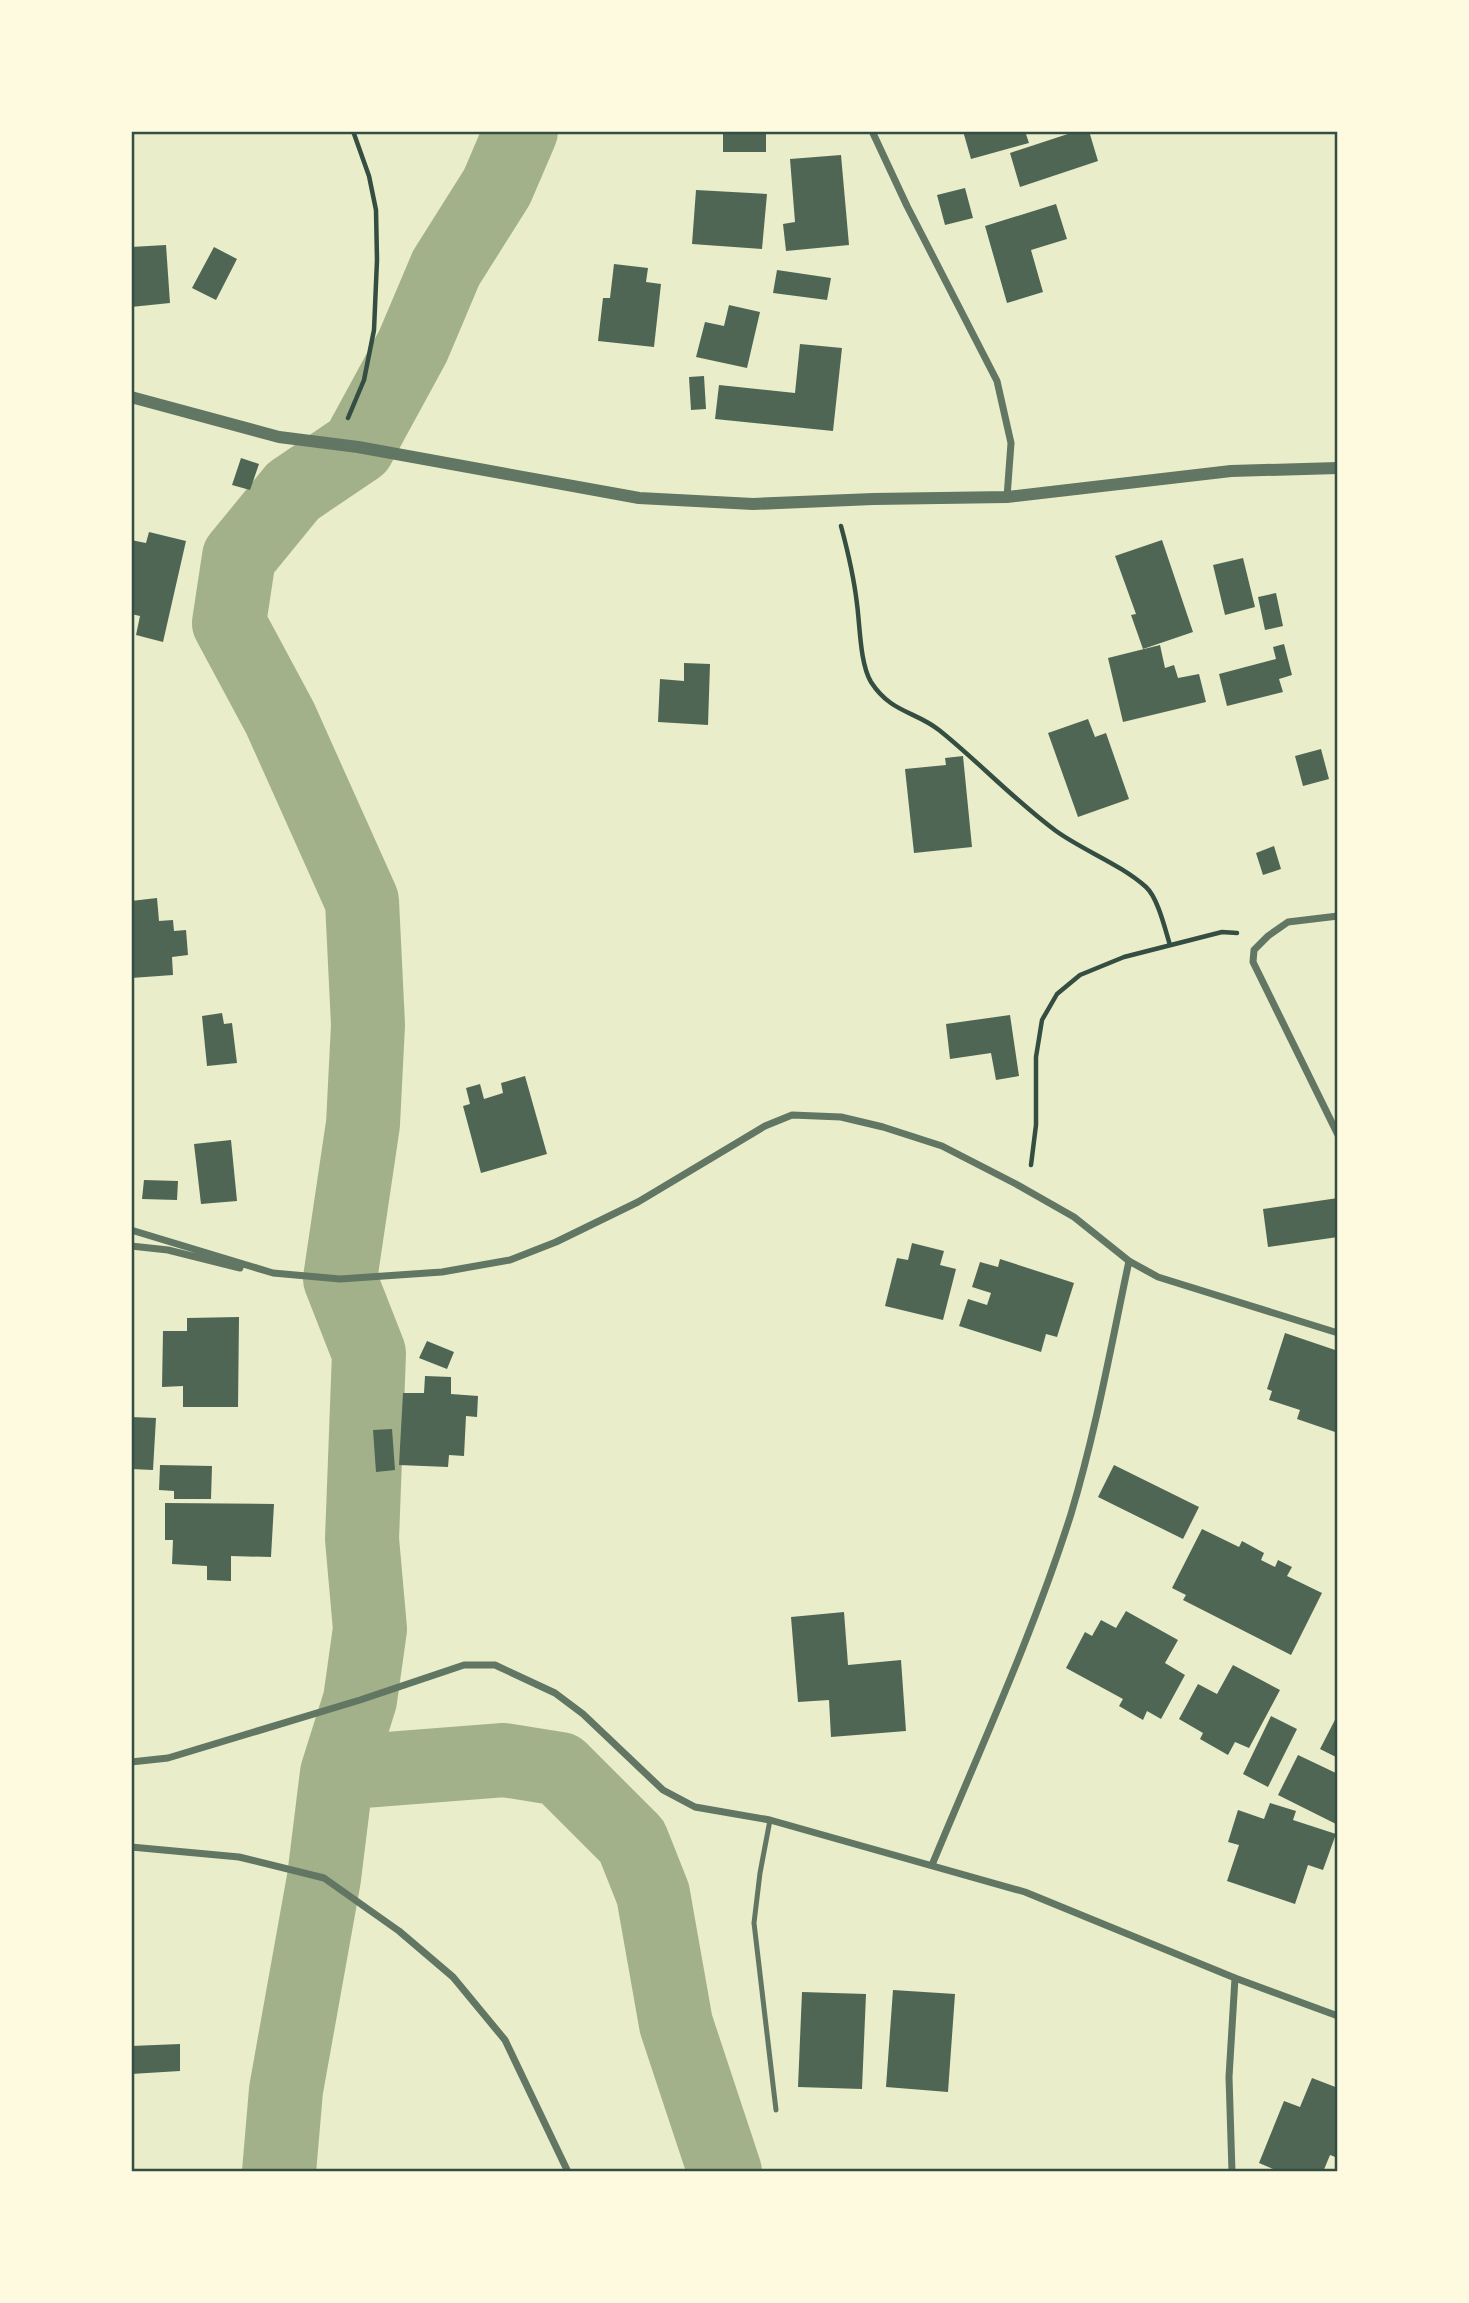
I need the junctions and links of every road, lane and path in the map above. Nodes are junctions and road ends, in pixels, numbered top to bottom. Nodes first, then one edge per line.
1 (353, 131) edge
2 (872, 131) edge
3 (131, 397) edge
4 (337, 445) junction
5 (1338, 468) edge
6 (1007, 497) junction
7 (834, 502) junction
8 (1338, 916) edge
9 (1268, 936) junction
10 (1170, 945) junction
11 (1338, 1135) edge
12 (1028, 1190) junction
13 (131, 1230) edge
14 (131, 1246) edge
15 (1129, 1261) junction
16 (273, 1273) junction
17 (1338, 1334) edge
18 (131, 1762) edge
19 (770, 1820) junction
20 (131, 1847) edge
21 (932, 1865) junction
22 (1235, 1978) junction
23 (1338, 2016) edge
24 (776, 2109) dead end
25 (568, 2172) edge
26 (1233, 2172) edge

1 - 4 path
2 - 6 street
3 - 4 street
4 - 7 street
5 - 6 street
6 - 7 street
7 - 10 path
8 - 9 street
9 - 10 path
9 - 11 street
10 - 12 path
12 - 15 street
12 - 16 street
13 - 16 street
14 - 16 street
15 - 17 street
15 - 21 street
18 - 19 street
19 - 21 street
19 - 24 lane
20 - 25 street
21 - 22 street
22 - 23 street
22 - 26 street

